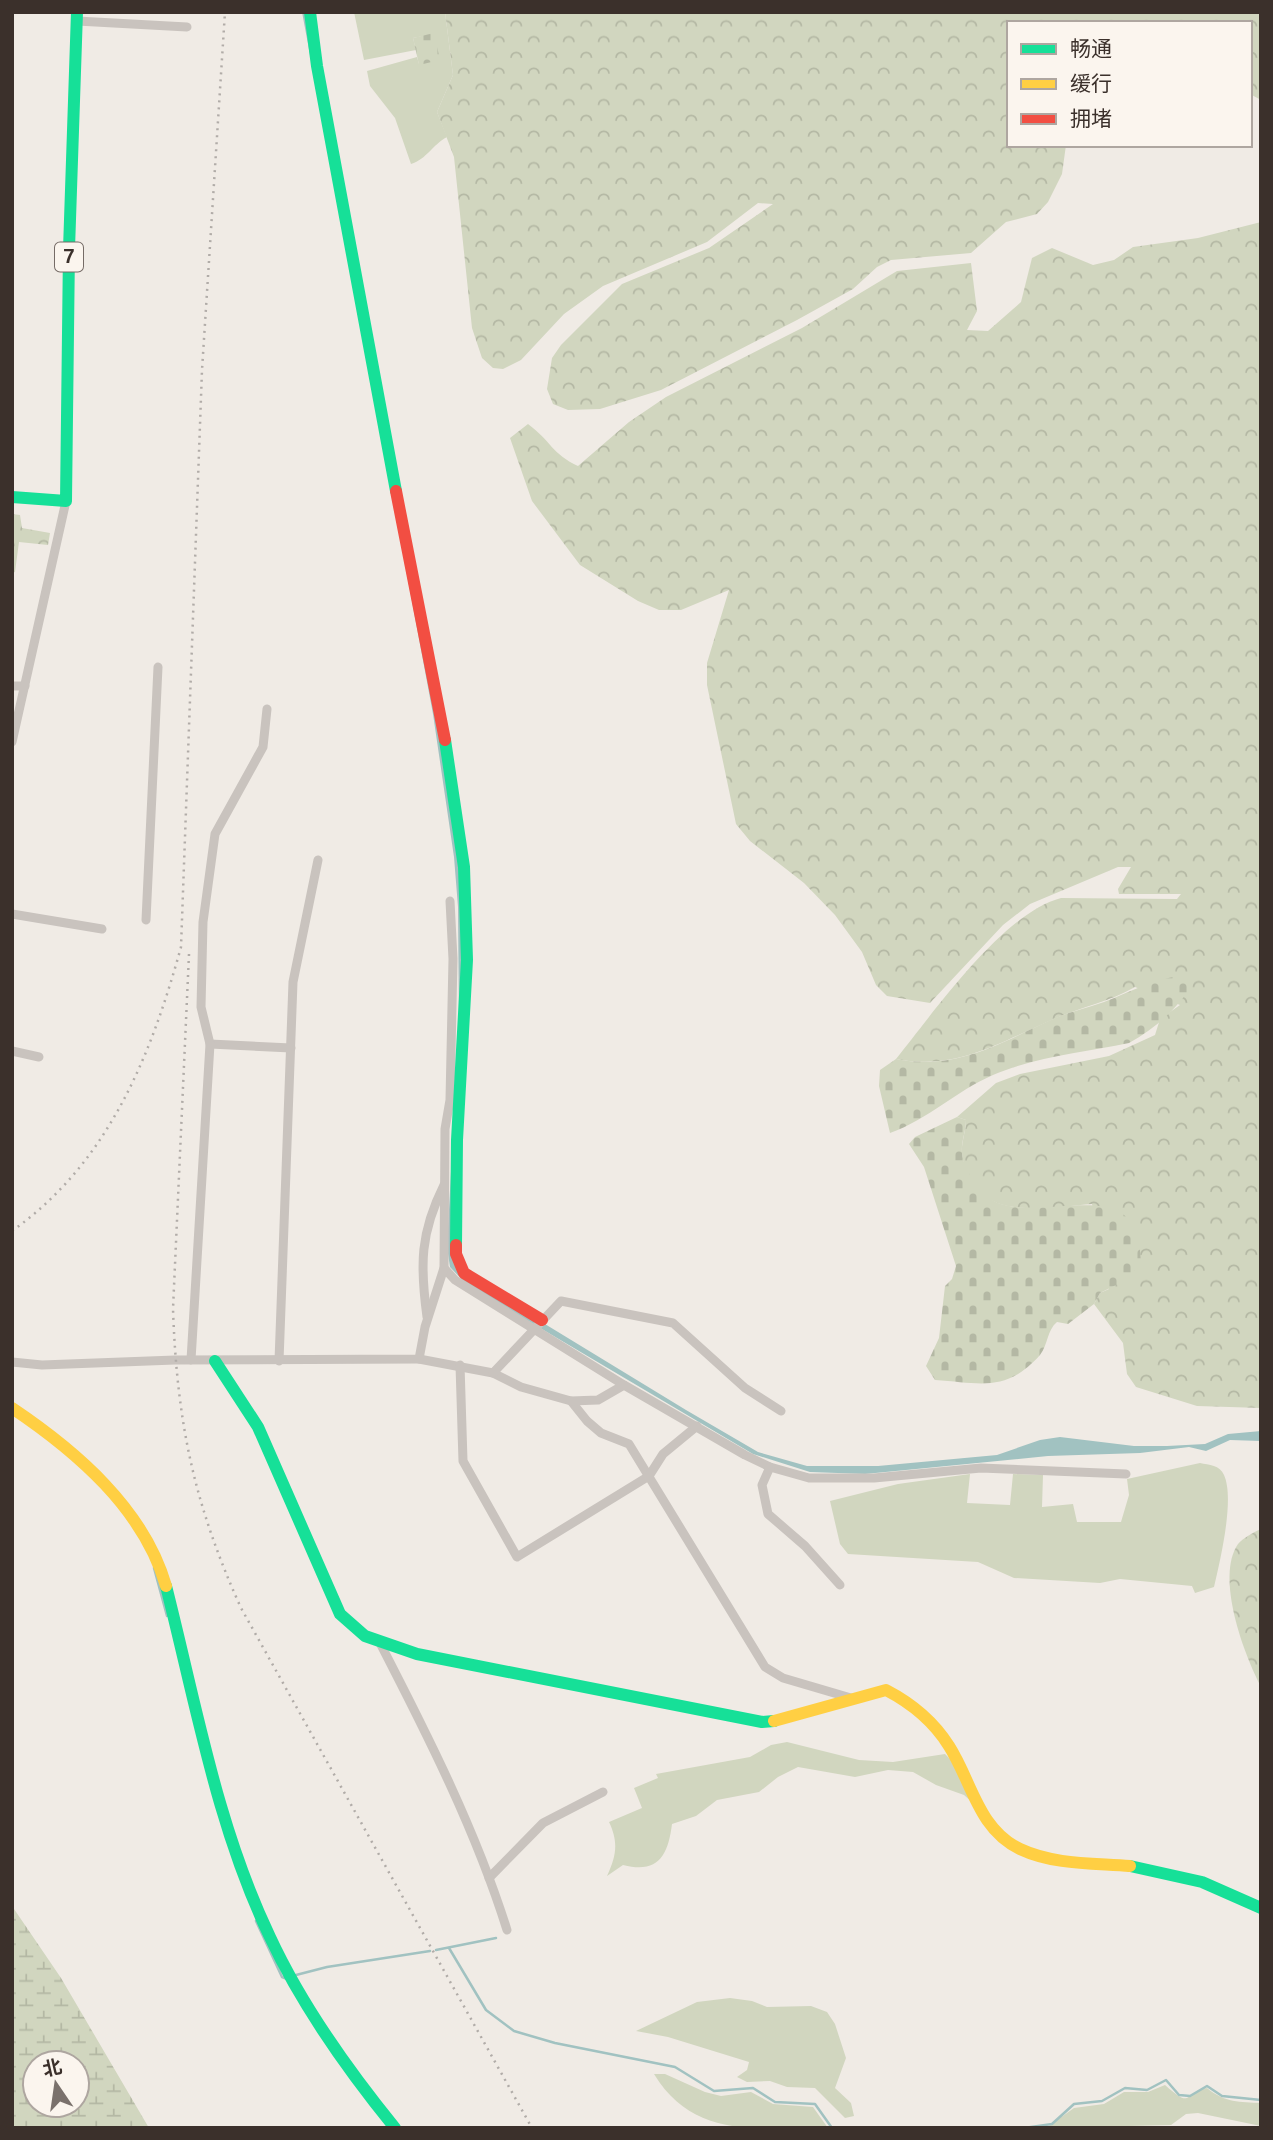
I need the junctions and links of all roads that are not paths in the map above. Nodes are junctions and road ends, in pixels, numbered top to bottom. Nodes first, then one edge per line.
1 (310, 12) edge
2 (77, 17) edge
3 (187, 27) dead end
4 (12, 497) edge
5 (66, 501) junction
6 (158, 667) dead end
7 (25, 686) junction
8 (12, 687) edge
9 (267, 709) dead end
10 (12, 742) edge
11 (318, 860) dead end
12 (450, 901) dead end
13 (12, 914) edge
14 (146, 920) dead end
15 (102, 929) dead end
16 (210, 1044) junction
17 (291, 1048) junction
18 (12, 1051) edge
19 (39, 1057) dead end
20 (445, 1184) junction
21 (444, 1268) junction
22 (428, 1319) junction
23 (539, 1324) junction
24 (419, 1359) junction
25 (191, 1360) junction
26 (215, 1361) junction
27 (279, 1361) junction
28 (12, 1362) edge
29 (460, 1364) junction
30 (493, 1373) junction
31 (624, 1385) junction
32 (571, 1401) junction
33 (12, 1408) edge
34 (781, 1411) dead end
35 (697, 1426) junction
36 (770, 1467) junction
37 (1126, 1474) dead end
38 (649, 1476) junction
39 (840, 1585) dead end
40 (380, 1643) junction
41 (851, 1698) junction
42 (603, 1792) dead end
43 (489, 1878) junction
44 (1261, 1908) edge
45 (507, 1930) dead end
46 (395, 2128) edge

1 - 23 street
2 - 3 street
2 - 5 street, 7
4 - 5 street
5 - 7 street
6 - 14 street
7 - 8 street
7 - 10 street
9 - 16 street
11 - 17 street
12 - 20 street
13 - 15 street
16 - 17 street
16 - 25 street
17 - 27 street
18 - 19 street
20 - 21 street
20 - 22 street
21 - 22 street
21 - 23 street
22 - 24 street
23 - 30 street
23 - 31 street
23 - 34 street
24 - 27 street
24 - 29 street
25 - 26 street
25 - 28 street
26 - 27 street
26 - 40 street
29 - 30 street
29 - 38 street
30 - 32 street
31 - 32 street
31 - 35 street
32 - 38 street
33 - 46 street
35 - 36 street
35 - 38 street
36 - 37 street
36 - 39 street
38 - 41 street
40 - 41 street
40 - 43 street
41 - 44 street
42 - 43 street
43 - 45 street

